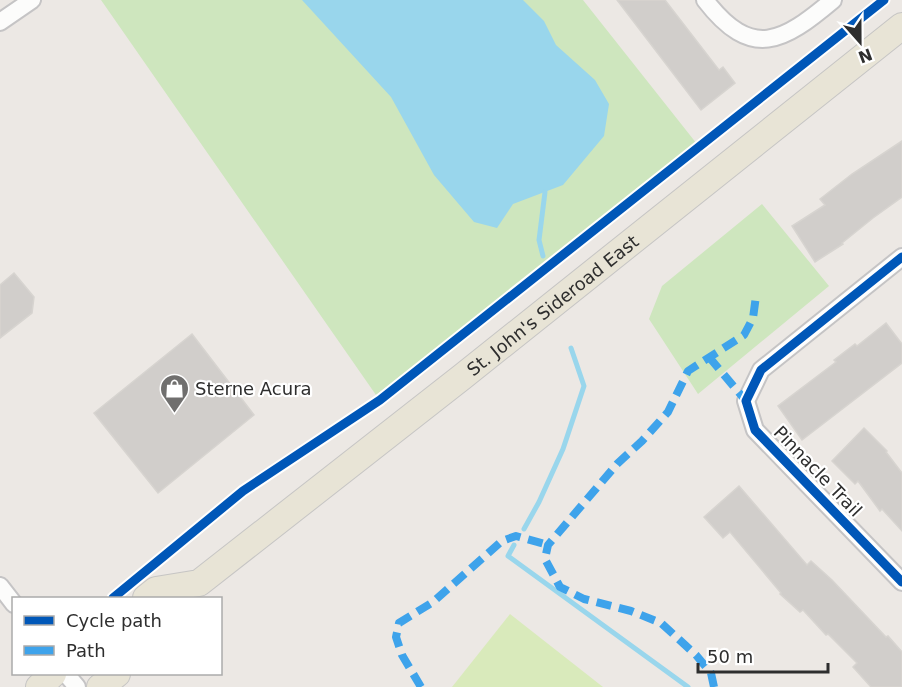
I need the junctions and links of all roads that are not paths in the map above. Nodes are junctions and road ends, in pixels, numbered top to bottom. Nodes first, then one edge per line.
1 (32, 0) edge
2 (705, 0) edge
3 (833, 0) edge
4 (0, 22) edge
5 (902, 26) edge
6 (902, 257) edge
7 (902, 582) edge
8 (0, 586) edge
9 (197, 591) edge
10 (147, 597) edge
11 (12, 601) edge
12 (51, 675) edge
13 (67, 675) edge
14 (116, 675) edge
15 (39, 687) edge
16 (77, 687) edge
17 (100, 687) edge

1 - 4 street
2 - 3 street
5 - 9 main road, St. John's Sideroad East
6 - 7 street, Pinnacle Trail
8 - 11 street
9 - 10 main road, St. John's Sideroad East
12 - 15 main road
13 - 16 street
14 - 17 main road

